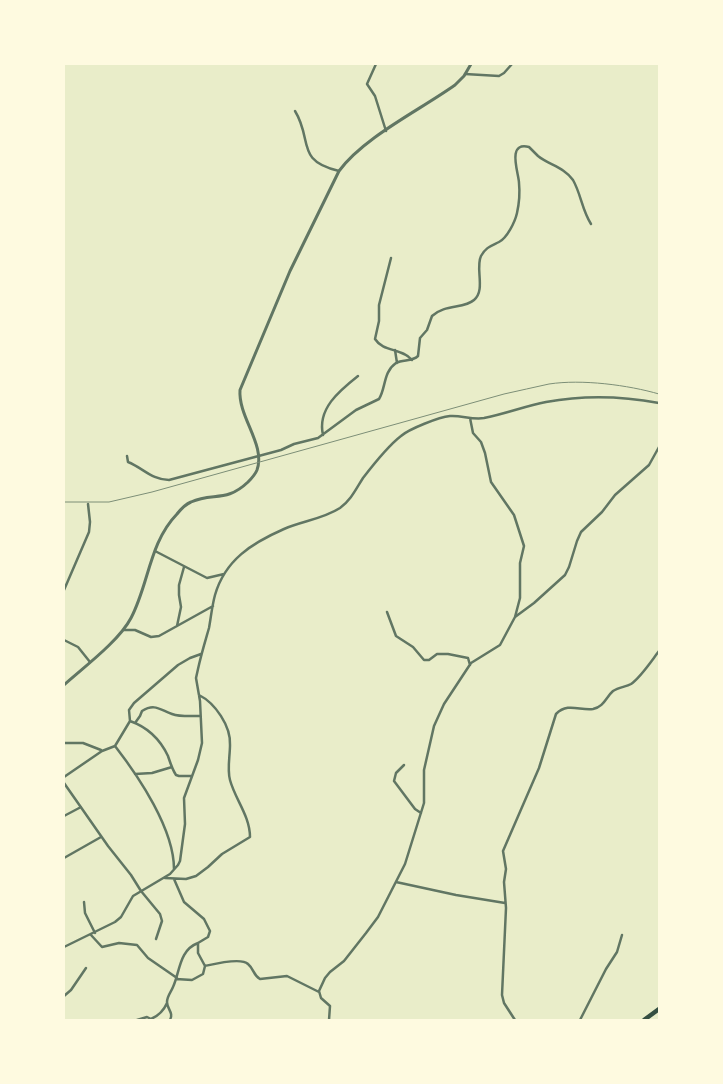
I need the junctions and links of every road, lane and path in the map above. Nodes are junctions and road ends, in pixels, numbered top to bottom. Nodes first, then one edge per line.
1 (376, 64) edge
2 (471, 64) edge
3 (512, 64) edge
4 (465, 74) junction
5 (295, 111) dead end
6 (386, 131) junction
7 (338, 171) junction
8 (591, 224) dead end
9 (391, 258) dead end
10 (395, 350) junction
11 (412, 360) junction
12 (396, 363) junction
13 (358, 376) dead end
14 (659, 403) edge
15 (470, 418) junction
16 (323, 435) junction
17 (659, 447) edge
18 (127, 456) dead end
19 (258, 456) junction
20 (88, 504) dead end
21 (154, 551) junction
22 (184, 567) junction
23 (224, 574) junction
24 (64, 590) edge
25 (213, 606) junction
26 (387, 612) dead end
27 (515, 616) junction
28 (177, 626) junction
29 (121, 632) junction
30 (64, 640) edge
31 (659, 651) edge
32 (201, 654) junction
33 (90, 662) junction
34 (470, 664) junction
35 (64, 685) edge
36 (199, 695) junction
37 (200, 716) junction
38 (130, 721) junction
39 (135, 723) junction
40 (64, 743) edge
41 (115, 746) junction
42 (102, 751) junction
43 (404, 765) dead end
44 (172, 767) junction
45 (134, 774) junction
46 (192, 776) junction
47 (64, 777) edge
48 (64, 783) edge
49 (81, 807) junction
50 (421, 813) junction
51 (64, 816) edge
52 (101, 837) junction
53 (64, 858) edge
54 (174, 870) junction
55 (163, 878) junction
56 (174, 879) junction
57 (396, 882) junction
58 (141, 891) junction
59 (84, 902) dead end
60 (505, 903) junction
61 (95, 933) junction
62 (91, 935) junction
63 (622, 935) dead end
64 (156, 939) dead end
65 (198, 943) junction
66 (64, 947) edge
67 (205, 966) junction
68 (86, 968) dead end
69 (176, 979) junction
70 (319, 993) junction
71 (64, 996) edge
72 (167, 1002) junction
73 (659, 1009) edge
74 (137, 1020) edge
75 (170, 1020) edge
76 (329, 1020) edge
77 (515, 1020) edge
78 (580, 1020) edge
79 (644, 1020) edge

1 - 6 street
2 - 4 street
3 - 4 street
4 - 6 street
5 - 7 street
6 - 7 street
7 - 19 street
8 - 11 street
9 - 10 street
10 - 11 street
10 - 12 street
11 - 12 street
12 - 16 street
13 - 16 street
14 - 15 street
15 - 23 street
15 - 27 street
16 - 19 street
17 - 27 street
18 - 19 street
19 - 21 street
20 - 24 street
21 - 22 street
21 - 29 street
22 - 23 street
22 - 28 street
23 - 25 street
25 - 28 street
25 - 32 street
26 - 34 street
27 - 34 street
28 - 29 street
29 - 33 street
30 - 33 street
31 - 60 street
32 - 36 street
32 - 38 street
33 - 35 street
34 - 50 street
36 - 37 street
36 - 56 street
37 - 39 street
37 - 46 street
38 - 39 street
38 - 41 street
39 - 44 street
40 - 42 street
41 - 42 street
41 - 45 street
42 - 47 street
43 - 50 street
44 - 45 street
44 - 46 street
45 - 54 street
46 - 54 street
48 - 49 street
49 - 51 street
49 - 52 street
50 - 57 street
52 - 53 street
52 - 58 street
54 - 55 street
55 - 56 street
55 - 58 street
56 - 65 street
57 - 60 street
57 - 70 street
58 - 61 street
58 - 64 street
59 - 61 street
60 - 77 street
61 - 62 street
62 - 66 street
62 - 69 street
63 - 78 street
65 - 67 street
65 - 69 street
67 - 69 street
67 - 70 street
68 - 71 street
69 - 72 street
70 - 76 street
72 - 74 street
72 - 75 street
73 - 79 highway

